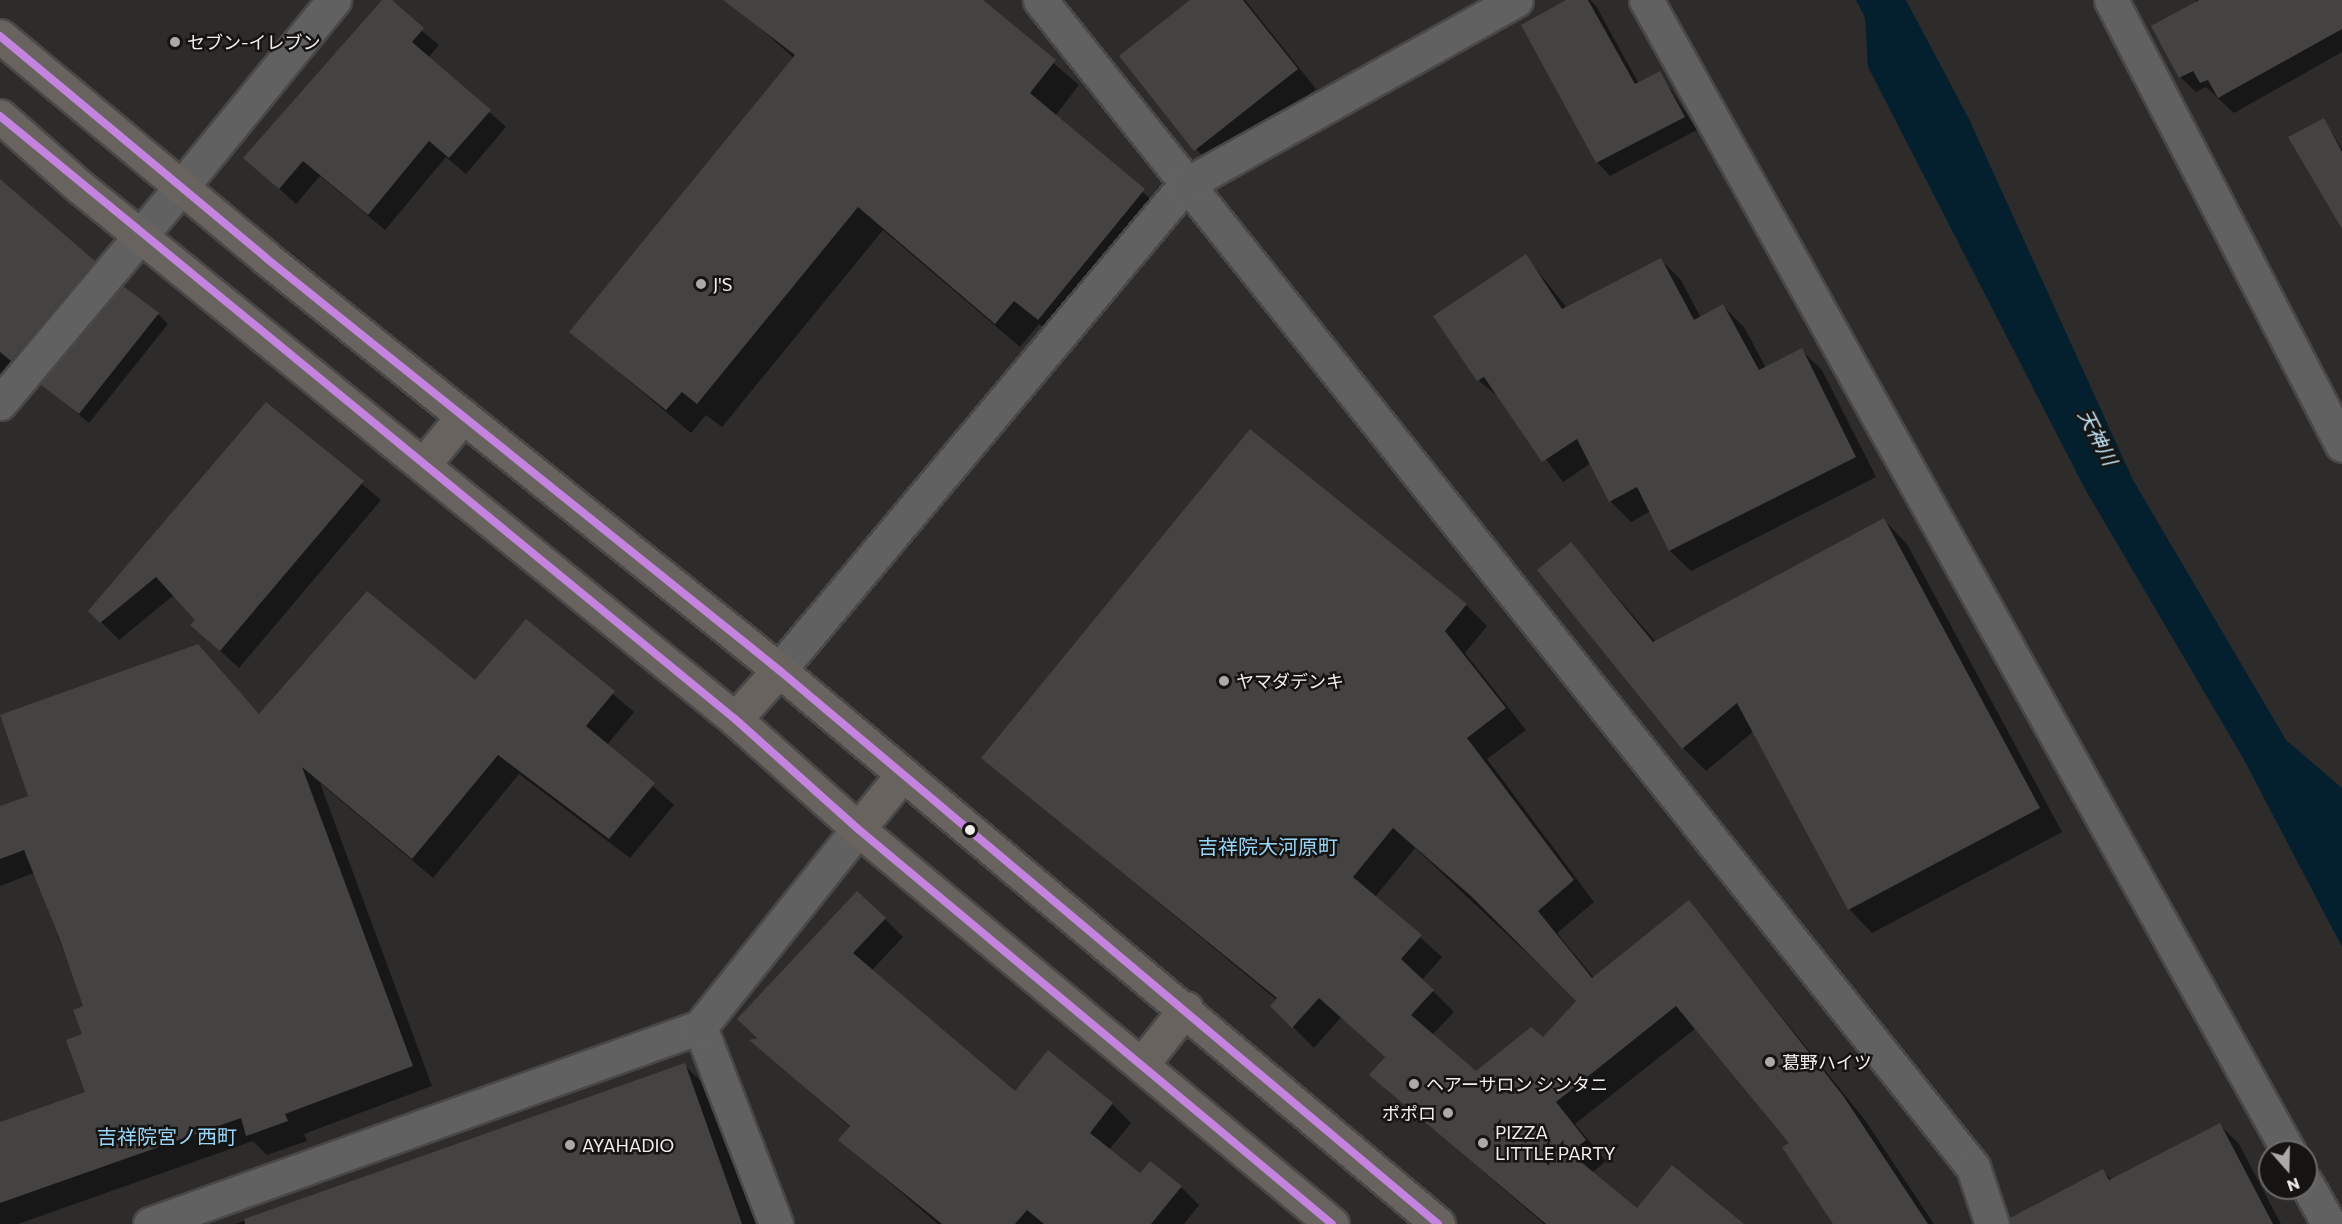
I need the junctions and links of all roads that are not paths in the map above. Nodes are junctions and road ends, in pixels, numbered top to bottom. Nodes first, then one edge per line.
1 (334, 0) edge
2 (1040, 0) edge
3 (1516, 0) edge
4 (1646, 0) edge
5 (2111, 0) edge
6 (0, 36) edge
7 (0, 116) edge
8 (183, 185) junction
9 (1185, 185) junction
10 (141, 236) junction
11 (0, 403) edge
12 (463, 416) junction
13 (2342, 445) edge
14 (424, 464) junction
15 (779, 670) junction
16 (735, 719) junction
17 (903, 774) junction
18 (858, 829) junction
19 (1186, 1008) junction
20 (700, 1027) junction
21 (1142, 1064) junction
22 (2282, 1140) edge
23 (2316, 1200) edge
24 (150, 1224) edge
25 (776, 1224) edge
26 (1332, 1224) edge
27 (1438, 1224) edge
28 (1992, 1224) edge
29 (2329, 1224) edge

1 - 8 street
2 - 9 street
3 - 9 street
4 - 22 street
5 - 13 street
6 - 8 main road
7 - 10 main road
8 - 10 street
8 - 12 main road
9 - 15 street
9 - 28 street
10 - 11 street
10 - 14 main road
12 - 14 main road
12 - 15 main road
14 - 16 main road
15 - 16 main road
15 - 17 main road
16 - 18 main road
17 - 18 main road
17 - 19 main road
18 - 20 street
18 - 21 main road
19 - 21 main road
19 - 27 main road
20 - 24 street
20 - 25 street
21 - 26 main road
23 - 29 street

